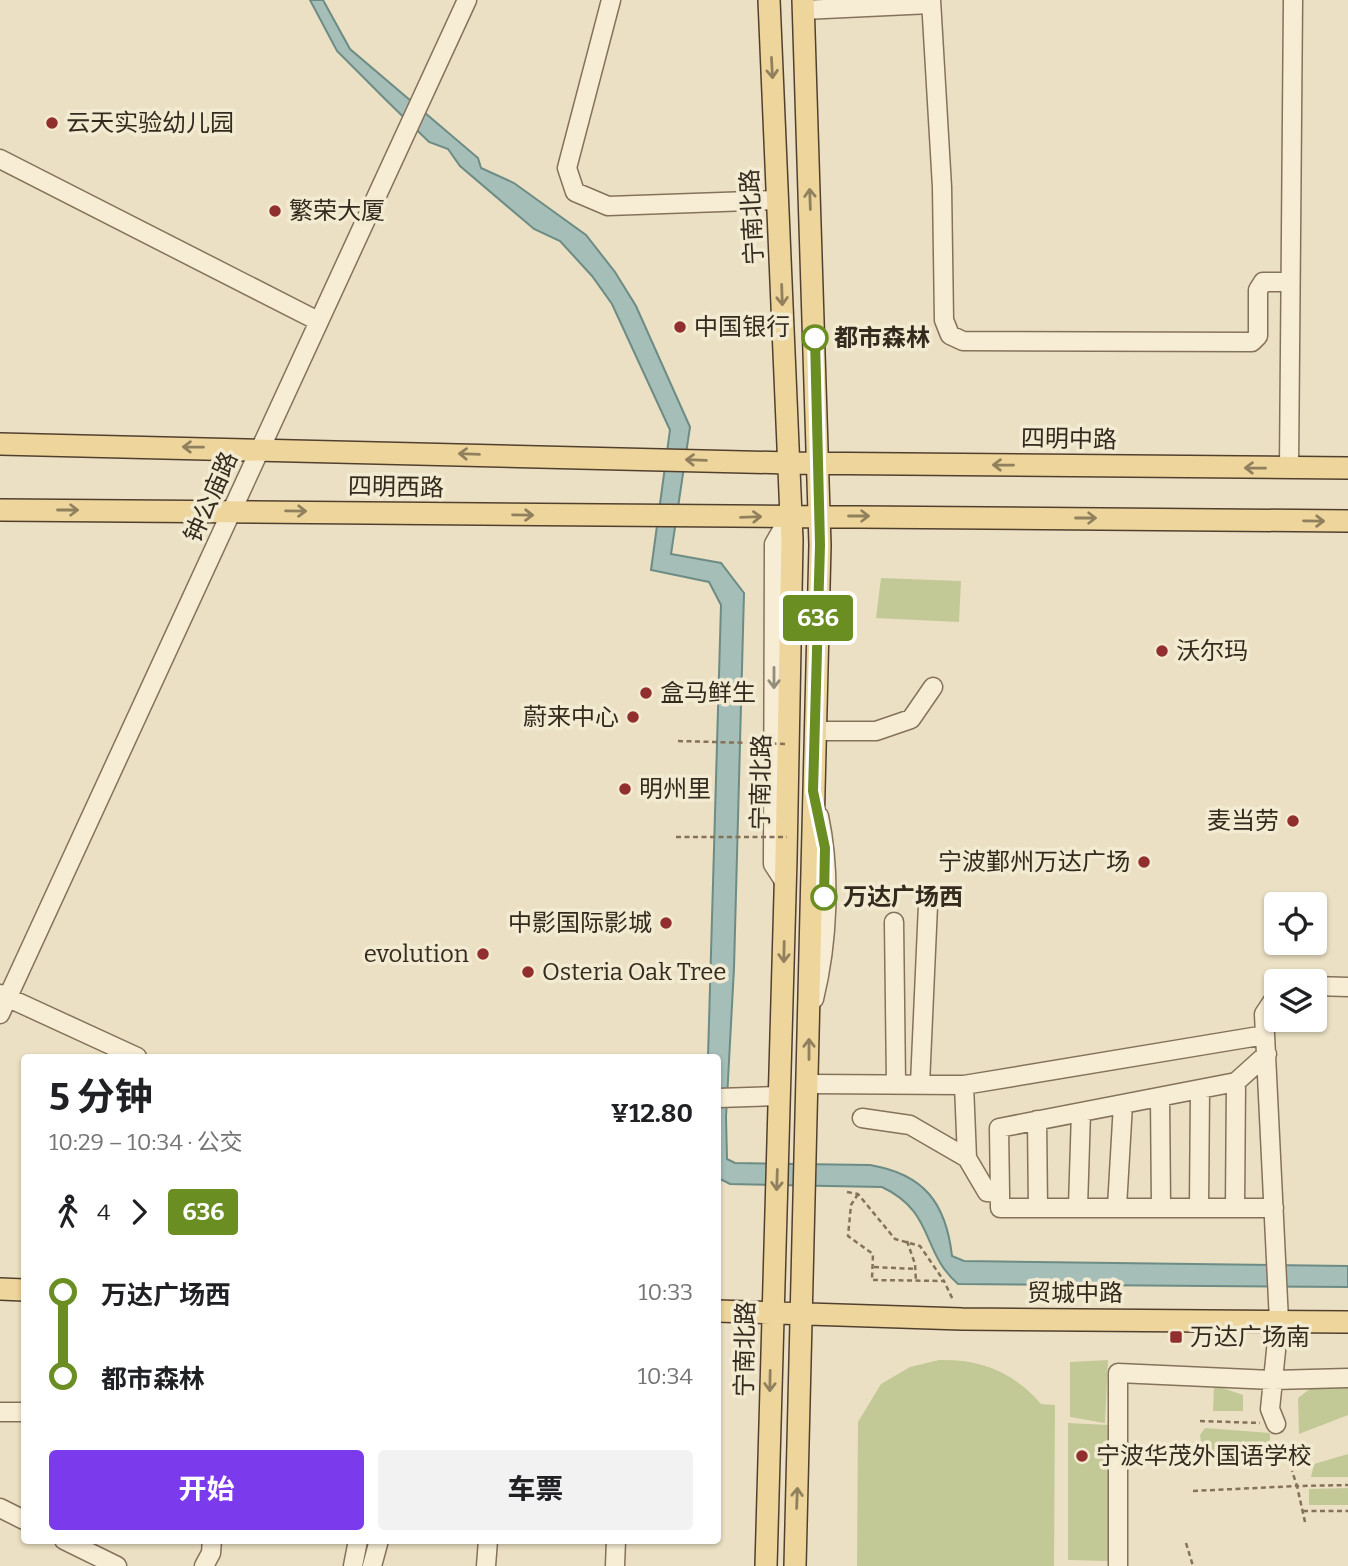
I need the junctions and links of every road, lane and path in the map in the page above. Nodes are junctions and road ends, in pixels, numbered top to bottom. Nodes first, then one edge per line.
1 (467, 0) edge
2 (611, 0) edge
3 (769, 0) edge
4 (1293, 0) edge
5 (931, 2) edge
6 (803, 5) edge
7 (0, 159) edge
8 (778, 200) junction
9 (1290, 282) junction
10 (318, 321) junction
11 (0, 444) edge
12 (259, 448) junction
13 (789, 463) junction
14 (820, 463) junction
15 (1289, 468) junction
16 (1348, 468) edge
17 (0, 510) edge
18 (232, 510) junction
19 (790, 516) junction
20 (820, 516) junction
21 (1348, 521) edge
22 (933, 687) dead end
23 (815, 731) junction
24 (678, 741) dead end
25 (788, 744) junction
26 (676, 837) dead end
27 (787, 837) junction
28 (786, 884) junction
29 (928, 905) dead end
30 (894, 922) dead end
31 (1327, 986) edge
32 (1348, 987) edge
33 (3, 1002) edge
34 (1265, 1032) edge
35 (1265, 1035) junction
36 (130, 1054) edge
37 (1267, 1054) junction
38 (1236, 1082) junction
39 (809, 1084) junction
40 (896, 1084) junction
41 (920, 1084) junction
42 (964, 1085) junction
43 (1200, 1090) junction
44 (780, 1096) junction
45 (1160, 1097) junction
46 (721, 1098) edge
47 (1123, 1104) junction
48 (1081, 1112) junction
49 (862, 1118) dead end
50 (1037, 1120) junction
51 (967, 1158) junction
52 (847, 1192) dead end
53 (1000, 1193) junction
54 (858, 1194) junction
55 (1161, 1206) junction
56 (1199, 1206) junction
57 (1078, 1207) junction
58 (1117, 1207) junction
59 (1235, 1207) junction
60 (1038, 1208) junction
61 (1274, 1208) junction
62 (907, 1241) junction
63 (873, 1267) junction
64 (916, 1269) junction
65 (943, 1281) junction
66 (916, 1283) junction
67 (0, 1289) edge
68 (21, 1290) edge
69 (721, 1311) edge
70 (772, 1313) junction
71 (802, 1314) junction
72 (962, 1319) junction
73 (1279, 1321) junction
74 (1348, 1322) edge
75 (1348, 1378) edge
76 (1273, 1380) junction
77 (0, 1412) edge
78 (21, 1412) edge
79 (1200, 1421) dead end
80 (1276, 1424) joint
81 (1292, 1471) dead end
82 (1348, 1485) edge
83 (1297, 1486) junction
84 (1193, 1491) dead end
85 (0, 1508) edge
86 (1303, 1511) junction
87 (1348, 1511) edge
88 (21, 1518) edge
89 (1305, 1522) dead end
90 (1186, 1543) dead end
91 (72, 1544) edge
92 (212, 1544) edge
93 (357, 1544) edge
94 (378, 1544) edge
95 (488, 1544) edge
96 (616, 1544) edge
97 (117, 1566) edge
98 (204, 1566) edge
99 (353, 1566) edge
100 (372, 1566) edge
101 (486, 1566) edge
102 (615, 1566) edge
103 (766, 1566) edge
104 (795, 1566) edge
105 (1118, 1566) edge
106 (1193, 1566) edge

1 - 10 street, 钟公庙路
2 - 8 street
3 -> 8 main road, 宁南北路
4 - 9 street
5 - 6 street
5 - 9 street
14 -> 6 main road
7 - 10 street
8 -> 13 main road, 宁南北路
9 - 15 street
10 - 12 street, 钟公庙路
12 -> 11 main road, 四明西路
13 -> 12 main road, 四明西路
12 - 18 street, 钟公庙路
13 - 14 main road, 四明中路
13 - 19 main road, 宁南北路
15 -> 14 main road, 四明中路
14 - 20 main road
15 - 16 main road, 四明中路
17 -> 18 main road, 四明西路
18 -> 19 main road, 四明西路
18 - 33 street, 钟公庙路
19 - 20 main road
19 - 25 main road, 宁南北路
19 -> 28 street
20 -> 21 main road
20 - 23 main road
22 - 23 street
39 -> 23 main road
24 - 25 path, bridge
25 - 27 main road, 宁南北路
26 - 27 path, bridge
27 - 28 main road, 宁南北路
28 -> 44 main road, 宁南北路
29 - 41 street
30 - 40 street
31 - 32 street
33 - 36 street
34 - 35 street
35 - 37 street
35 - 42 street
37 - 38 street
37 - 61 street
38 - 43 street
38 - 59 street
39 - 40 street
39 - 71 main road
40 - 41 street
41 - 42 street
42 - 51 street
43 - 45 street
43 - 56 street
44 - 46 street
44 -> 70 main road, 宁南北路
45 - 47 street
45 - 55 street
47 - 48 street
47 - 58 street
48 - 50 street
48 - 57 street
49 - 51 street
50 - 53 street
50 - 60 street
51 - 53 street
52 - 54 path
53 - 60 street
54 - 62 path
54 - 63 path
55 - 56 street
55 - 58 street
56 - 59 street
57 - 58 street
57 - 60 street
59 - 61 street
61 - 73 street
62 - 64 path
62 - 65 path
63 - 64 path
63 - 66 path
64 - 66 path
65 - 66 path
65 - 72 path
67 - 68 main road
69 - 70 main road, 贸城中路
70 - 71 main road, 贸城中路
70 -> 103 main road, 宁南北路
71 - 72 main road, 贸城中路
104 -> 71 main road
72 - 73 main road, 贸城中路
73 - 74 main road, 贸城中路
73 - 76 street
75 - 76 street
76 - 80 street
76 - 105 street
77 - 78 street
79 - 80 path
81 - 83 path
82 - 83 path
83 - 84 path
83 - 86 path
85 - 88 street
86 - 87 path
86 - 89 path
90 - 106 path
91 - 97 street
92 - 98 street
93 - 99 street
94 - 100 street
95 - 101 street
96 - 102 street

